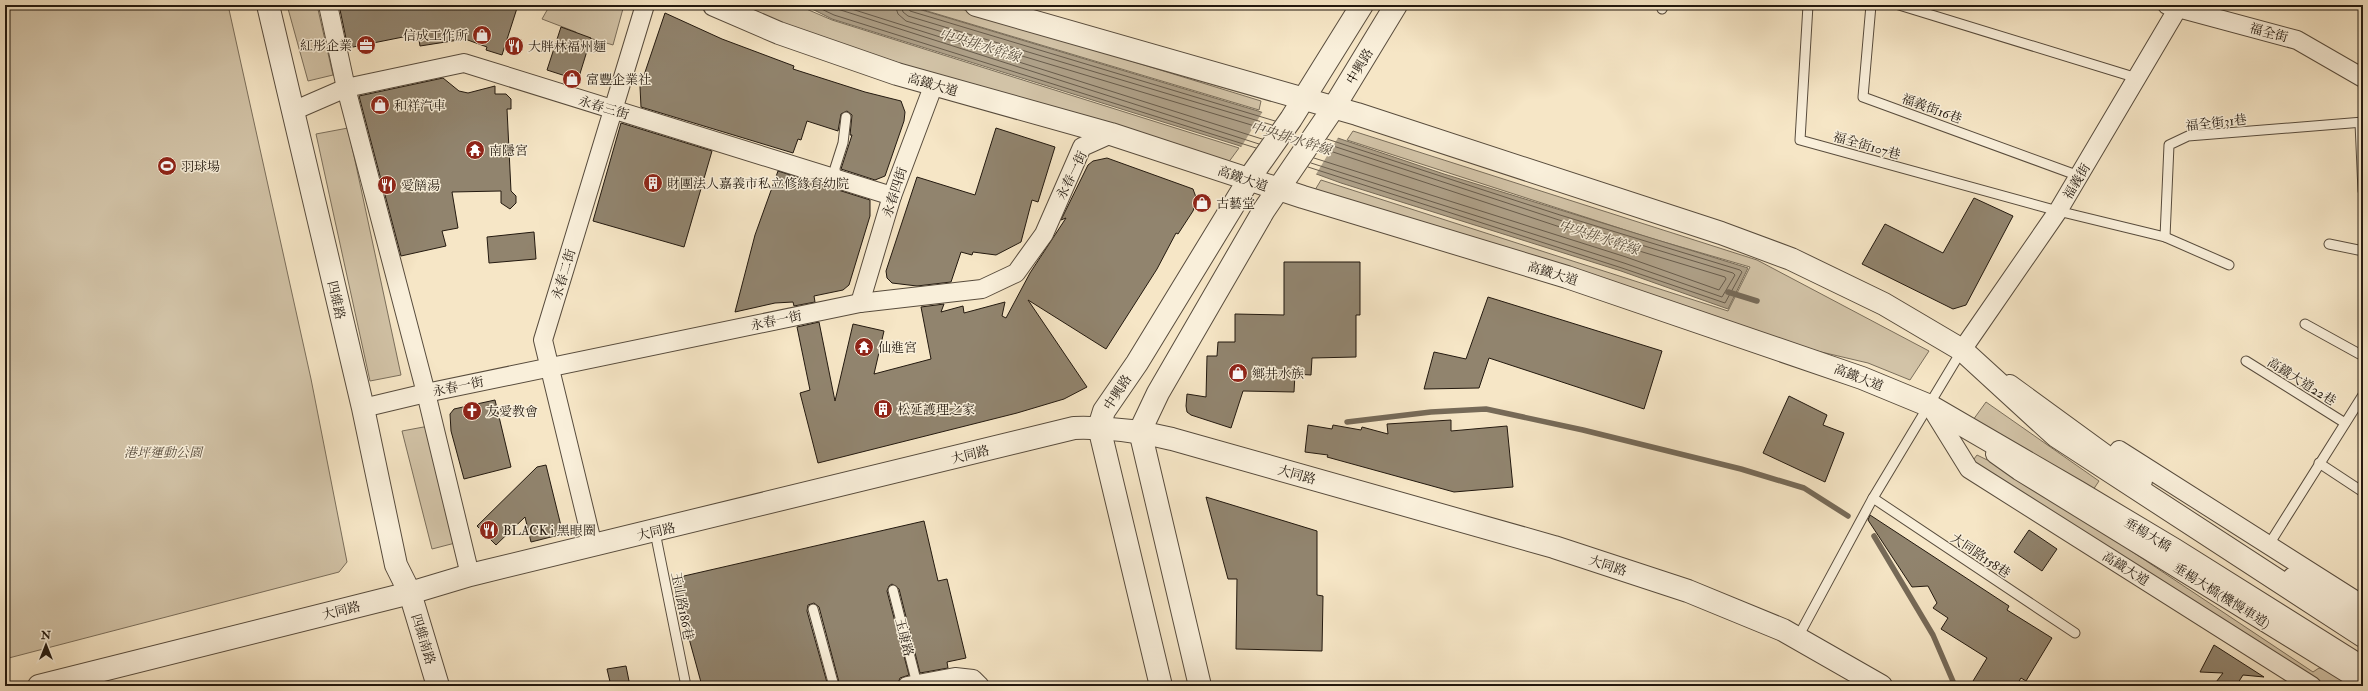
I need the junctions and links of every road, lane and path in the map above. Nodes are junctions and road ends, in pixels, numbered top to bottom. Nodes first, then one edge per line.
1 (268, 5) edge
2 (328, 5) edge
3 (645, 5) edge
4 (714, 5) edge
5 (977, 5) edge
6 (1362, 5) edge
7 (1396, 5) edge
8 (1808, 5) edge
9 (1871, 5) edge
10 (1899, 5) edge
11 (2175, 6) edge
12 (2137, 78) junction
13 (2363, 78) edge
14 (934, 84) junction
15 (346, 88) junction
16 (1304, 99) junction
17 (1334, 107) junction
18 (612, 109) junction
19 (293, 111) junction
20 (846, 117) dead end
21 (2361, 122) edge
22 (1111, 134) junction
23 (2079, 176) junction
24 (1251, 177) junction
25 (836, 179) junction
26 (1280, 186) junction
27 (2363, 191) edge
28 (892, 196) junction
29 (2058, 211) junction
30 (2165, 237) junction
31 (2329, 244) dead end
32 (2363, 251) edge
33 (2229, 265) dead end
34 (860, 303) junction
35 (2306, 324) dead end
36 (1962, 350) junction
37 (2363, 356) edge
38 (2246, 361) dead end
39 (550, 366) junction
40 (426, 392) junction
41 (2363, 396) edge
42 (1930, 406) junction
43 (364, 408) junction
44 (2345, 423) junction
45 (1099, 427) junction
46 (2058, 427) junction
47 (1140, 431) junction
48 (2319, 463) junction
49 (2022, 467) junction
50 (2363, 492) edge
51 (1873, 498) junction
52 (655, 532) junction
53 (593, 546) junction
54 (2268, 546) junction
55 (470, 575) junction
56 (893, 590) dead end
57 (410, 593) junction
58 (2363, 605) edge
59 (813, 609) dead end
60 (2363, 621) edge
61 (2074, 633) dead end
62 (2363, 636) edge
63 (1798, 637) junction
64 (2363, 668) edge
65 (2363, 683) edge
66 (2303, 684) edge
67 (912, 685) edge
68 (39, 686) edge
69 (438, 686) edge
70 (686, 686) edge
71 (834, 686) edge
72 (980, 686) edge
73 (1161, 686) edge
74 (1200, 686) edge
75 (1881, 686) edge

1 - 19 street, 四維路
2 - 15 street
3 - 18 street, 永春二街
4 - 14 street, 高鐵大道
5 - 16 street
6 - 16 street
7 - 17 street, 中興路
8 - 29 lane, 福全街107巷
9 - 23 lane, 福義街16巷
10 - 12 lane
11 - 12 street, 福義街
11 - 13 street, 福全街
12 - 23 street, 福義街
14 - 22 street, 高鐵大道
14 - 28 street, 永春四街
15 - 18 street, 永春三街
15 - 19 street, 永春三街
15 - 40 street
16 - 17 street
16 - 24 street, 中興路
17 - 26 street, 中興路
17 - 36 street
18 - 25 street, 永春三街
18 - 39 street, 永春二街
19 - 43 street, 四維路
20 - 25 lane
21 - 27 lane, 福全街31巷
21 - 30 lane, 福全街31巷
22 - 24 street, 高鐵大道
22 - 34 street, 永春一街
23 - 29 street, 福義街
24 - 26 street, 高鐵大道
24 - 45 street, 中興路
25 - 28 street, 永春三街
26 - 42 street, 高鐵大道
26 - 47 street
28 - 34 street, 永春四街
29 - 30 lane
29 - 36 street, 福義街
30 - 33 lane
31 - 32 lane
34 - 39 street, 永春一街
35 - 37 lane
36 - 42 lane
36 - 46 street
36 - 54 street
38 - 44 lane, 高鐵大道22巷
39 - 40 street, 永春一街
39 - 53 street, 永春二街
40 - 43 street, 永春一街
40 - 55 street
41 - 44 lane
42 - 49 street, 垂楊大橋
42 - 51 lane
42 - 66 street, 高鐵大道
43 - 57 street, 四維路
44 - 48 lane
45 - 47 street, 大同路
45 - 52 street, 大同路
45 - 73 street
46 - 60 street
46 - 62 street
47 - 63 street, 大同路
47 - 74 street
48 - 50 lane
48 - 54 lane
49 - 64 street, 垂楊大橋
49 - 65 street, 垂楊大橋(機慢車道)
51 - 61 lane, 大同路158巷
51 - 63 lane
52 - 53 street, 大同路
52 - 70 lane, 玉山路186巷
53 - 55 street, 大同路
54 - 58 street
55 - 57 street, 大同路
56 - 67 lane, 玉康路
57 - 68 street, 大同路
57 - 69 street, 四維南路
59 - 71 lane
63 - 75 street, 大同路
67 - 72 street, 玉康路

